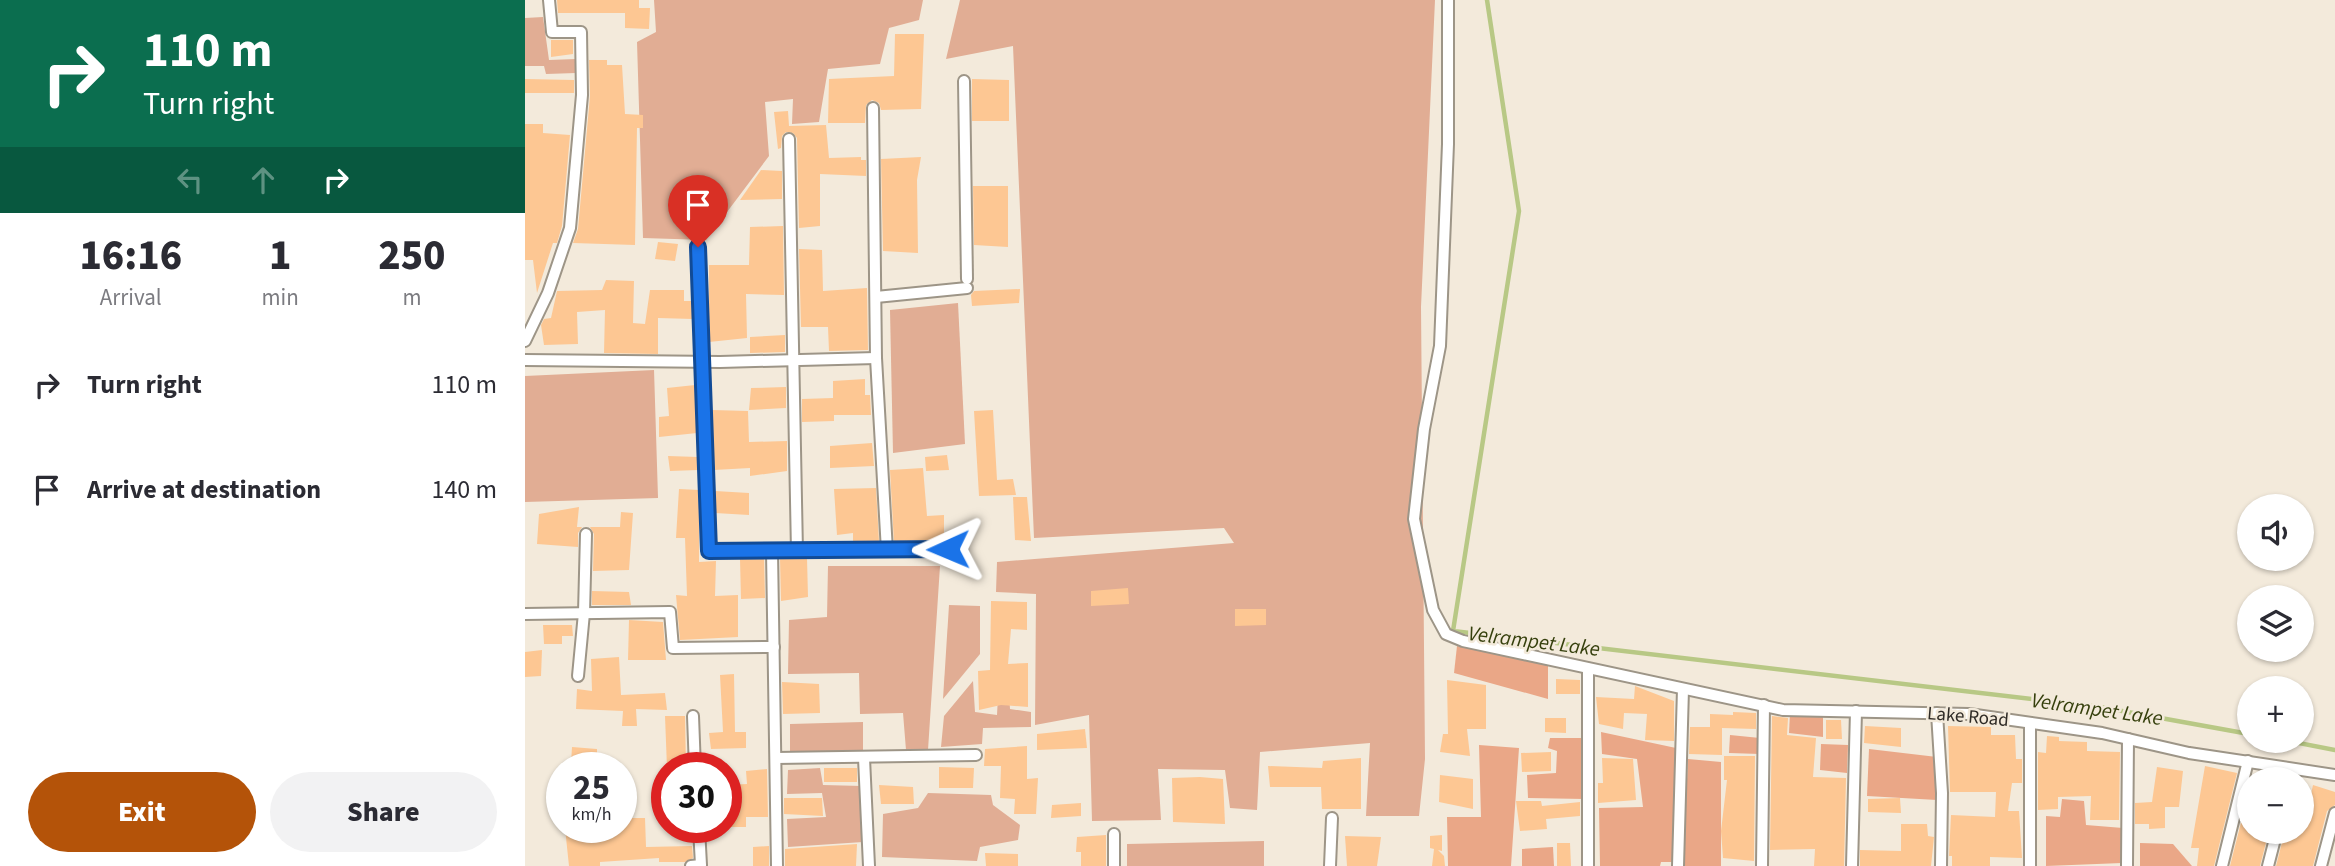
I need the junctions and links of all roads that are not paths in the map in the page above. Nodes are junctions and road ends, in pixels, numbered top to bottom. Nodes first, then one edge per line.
1 (549, 0) edge
2 (1448, 0) edge
3 (964, 81) dead end
4 (873, 108) dead end
5 (789, 139) dead end
6 (698, 247) dead end
7 (876, 297) junction
8 (525, 341) edge
9 (876, 358) junction
10 (525, 360) edge
11 (793, 360) junction
12 (701, 361) junction
13 (586, 534) dead end
14 (948, 549) dead end
15 (887, 551) junction
16 (772, 552) junction
17 (797, 552) junction
18 (584, 613) junction
19 (525, 614) edge
20 (774, 647) junction
21 (1588, 669) junction
22 (578, 676) dead end
23 (1682, 689) junction
24 (1764, 705) junction
25 (1856, 711) junction
26 (1937, 713) junction
27 (693, 716) dead end
28 (2030, 723) junction
29 (2128, 739) junction
30 (694, 752) edge
31 (976, 755) dead end
32 (776, 758) junction
33 (864, 758) junction
34 (2248, 761) junction
35 (2272, 767) edge
36 (2314, 774) edge
37 (2335, 775) edge
38 (2335, 813) edge
39 (1332, 818) dead end
40 (1114, 834) dead end
41 (700, 843) edge
42 (2273, 844) edge
43 (691, 866) edge
44 (777, 866) edge
45 (869, 866) edge
46 (1114, 866) edge
47 (1330, 866) edge
48 (1588, 866) edge
49 (1678, 866) edge
50 (1762, 866) edge
51 (1852, 866) edge
52 (1941, 866) edge
53 (2031, 866) edge
54 (2127, 866) edge
55 (2221, 866) edge
56 (2267, 866) edge
57 (2321, 866) edge

1 - 8 street
2 - 21 street, Lake Road
3 - 7 street
4 - 7 street
5 - 11 street
6 - 12 street
7 - 9 street
9 - 11 street
9 - 15 street
10 - 12 street
11 - 12 street
11 - 17 street
12 - 16 street
13 - 18 street
14 - 15 street
15 - 17 street
16 - 17 street
16 - 20 street
18 - 19 street
18 - 20 street
18 - 22 street
20 - 32 street
21 - 23 street, Lake Road
21 - 48 street
23 - 24 street, Lake Road
23 - 49 street
24 - 25 street, Lake Road
24 - 50 street
25 - 26 street, Lake Road
25 - 51 street
26 - 28 street, Lake Road
26 - 52 street
27 - 30 street
28 - 29 street, Lake Road
28 - 53 street
29 - 34 street, Lake Road
29 - 54 street
31 - 33 street
32 - 33 street
32 - 44 street
33 - 45 street
34 - 35 street, Lake Road
34 - 55 street
36 - 37 street, Lake Road
38 - 57 street
39 - 47 street
40 - 46 street
41 - 43 street
42 - 56 street

